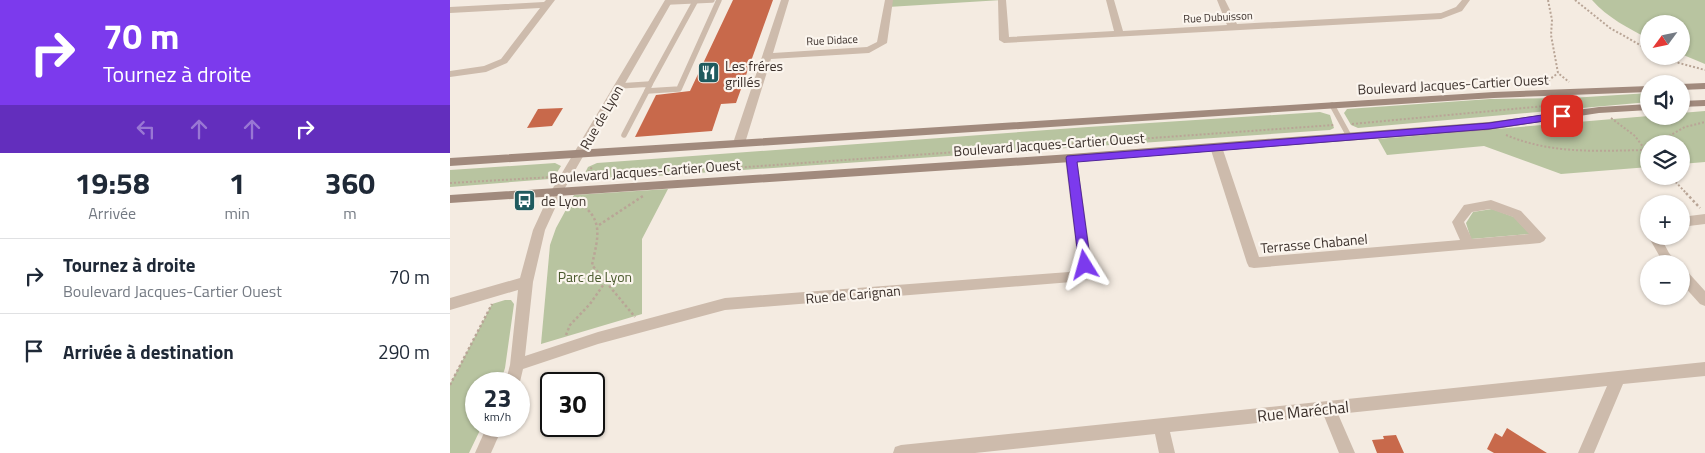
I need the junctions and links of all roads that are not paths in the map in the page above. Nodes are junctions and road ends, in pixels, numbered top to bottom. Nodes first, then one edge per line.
1 (696, 0) edge
2 (712, 0) edge
3 (719, 0) edge
4 (785, 0) edge
5 (889, 0) edge
6 (1002, 0) edge
7 (1110, 0) edge
8 (1221, 0) edge
9 (1466, 0) edge
10 (668, 1) edge
11 (549, 2) edge
12 (450, 10) edge
13 (1233, 27) junction
14 (1119, 33) junction
15 (767, 56) junction
16 (450, 74) edge
17 (650, 84) junction
18 (619, 86) junction
19 (1705, 86) edge
20 (1690, 87) edge
21 (1640, 90) edge
22 (647, 91) junction
23 (1705, 102) edge
24 (1690, 103) edge
25 (1332, 105) junction
26 (1640, 108) edge
27 (624, 135) dead end
28 (1349, 136) junction
29 (739, 143) junction
30 (1216, 147) junction
31 (580, 153) junction
32 (1071, 158) junction
33 (450, 162) edge
34 (556, 192) junction
35 (450, 200) edge
36 (1705, 219) edge
37 (1690, 221) edge
38 (1468, 245) junction
39 (526, 282) junction
40 (1690, 284) edge
41 (1705, 300) edge
42 (450, 304) edge
43 (517, 365) junction
44 (1705, 368) edge
45 (515, 372) edge
46 (1618, 378) junction
47 (1328, 408) junction
48 (1161, 426) junction
49 (490, 437) edge
50 (991, 448) edge
51 (483, 453) edge
52 (900, 453) edge
53 (1167, 453) edge
54 (1346, 453) edge
55 (1586, 453) edge

1 - 2 lane
1 - 10 lane
1 - 17 lane
3 - 22 lane
4 - 15 street
5 - 15 street, Rue Didace
6 - 14 street, Rue Dubuisson
7 - 14 street
8 - 13 street
9 - 13 street, Rue Dubuisson
10 - 18 street, Rue de Lyon
11 - 12 street
11 - 16 street
13 - 14 street, Rue Dubuisson
15 - 29 street
17 - 18 lane
17 - 22 lane
18 - 31 street, Rue de Lyon
19 - 20 main road
21 - 25 main road, Boulevard Jacques-Cartier Ouest
22 - 27 lane
23 - 24 main road
25 - 28 lane
25 - 29 main road, Boulevard Jacques-Cartier Ouest
26 - 28 main road, Boulevard Jacques-Cartier Ouest
28 - 30 main road, Boulevard Jacques-Cartier Ouest
29 - 31 main road, Boulevard Jacques-Cartier Ouest
30 - 32 main road, Boulevard Jacques-Cartier Ouest
30 - 38 street, Terrasse Chabanel
31 - 33 main road, Boulevard Jacques-Cartier Ouest
31 - 34 street, Rue de Lyon
32 - 34 main road, Boulevard Jacques-Cartier Ouest
32 - 43 street, Rue de Carignan
34 - 35 main road, Boulevard Jacques-Cartier Ouest
34 - 39 street, Rue de Lyon
36 - 37 street
38 - 38 street, Terrasse Chabanel
39 - 42 street
39 - 43 street, Rue de Lyon
40 - 41 street
43 - 45 street, Rue de Lyon
44 - 46 street, Rue Maréchal
46 - 47 street, Rue Maréchal
46 - 55 street
47 - 48 street, Rue Maréchal
47 - 54 street
48 - 50 street, Rue Maréchal
48 - 53 street
49 - 51 street
50 - 52 street, Rue Maréchal

